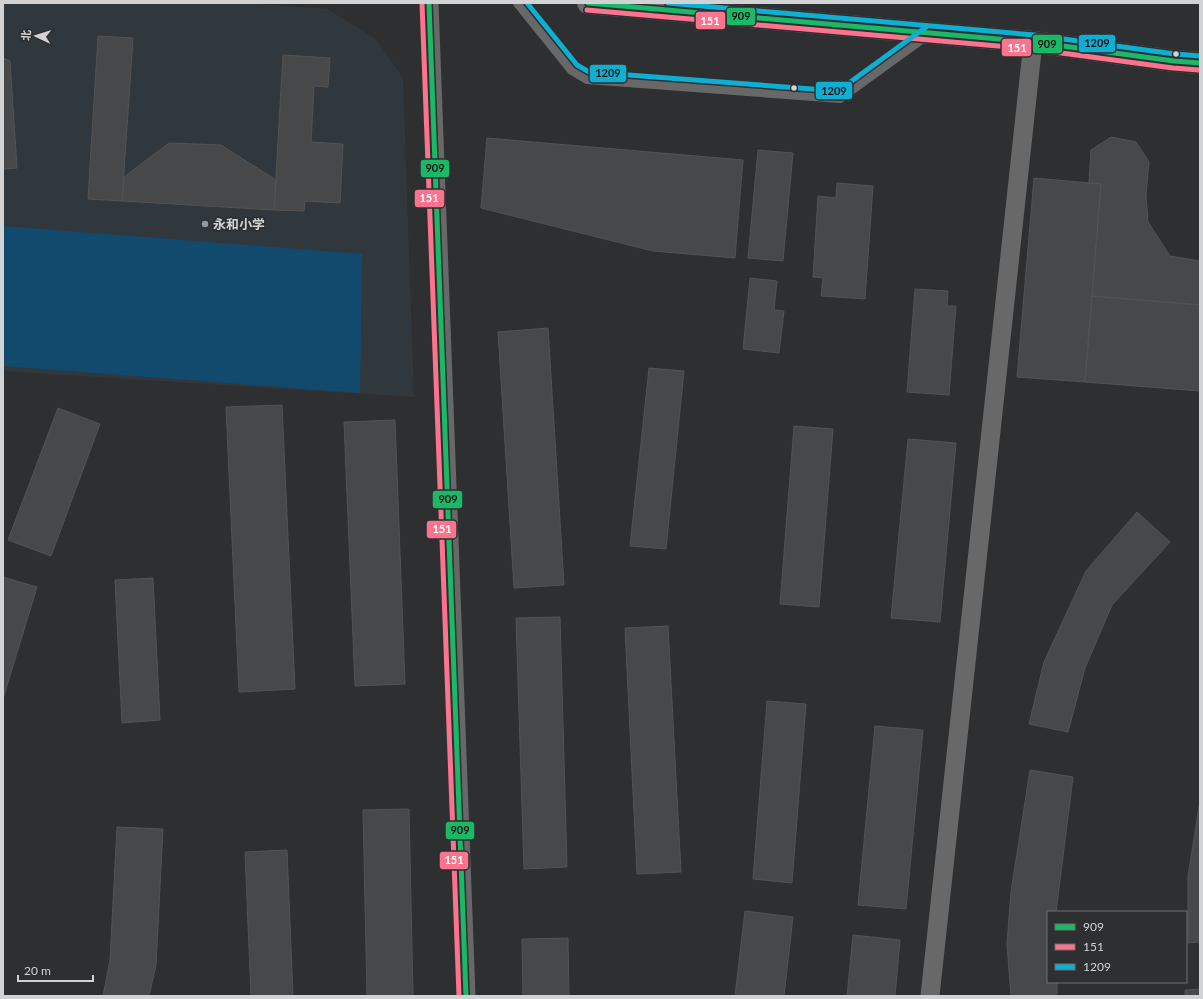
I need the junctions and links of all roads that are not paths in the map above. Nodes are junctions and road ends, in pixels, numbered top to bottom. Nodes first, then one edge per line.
1 (429, 3) edge
2 (518, 3) edge
3 (588, 3) edge
4 (930, 33) junction
5 (1032, 42) junction
6 (1200, 63) edge
7 (466, 996) edge
8 (930, 996) edge

1 - 7 street
2 - 4 lane
3 - 4 street
4 - 5 street
5 - 6 street
5 - 8 street

